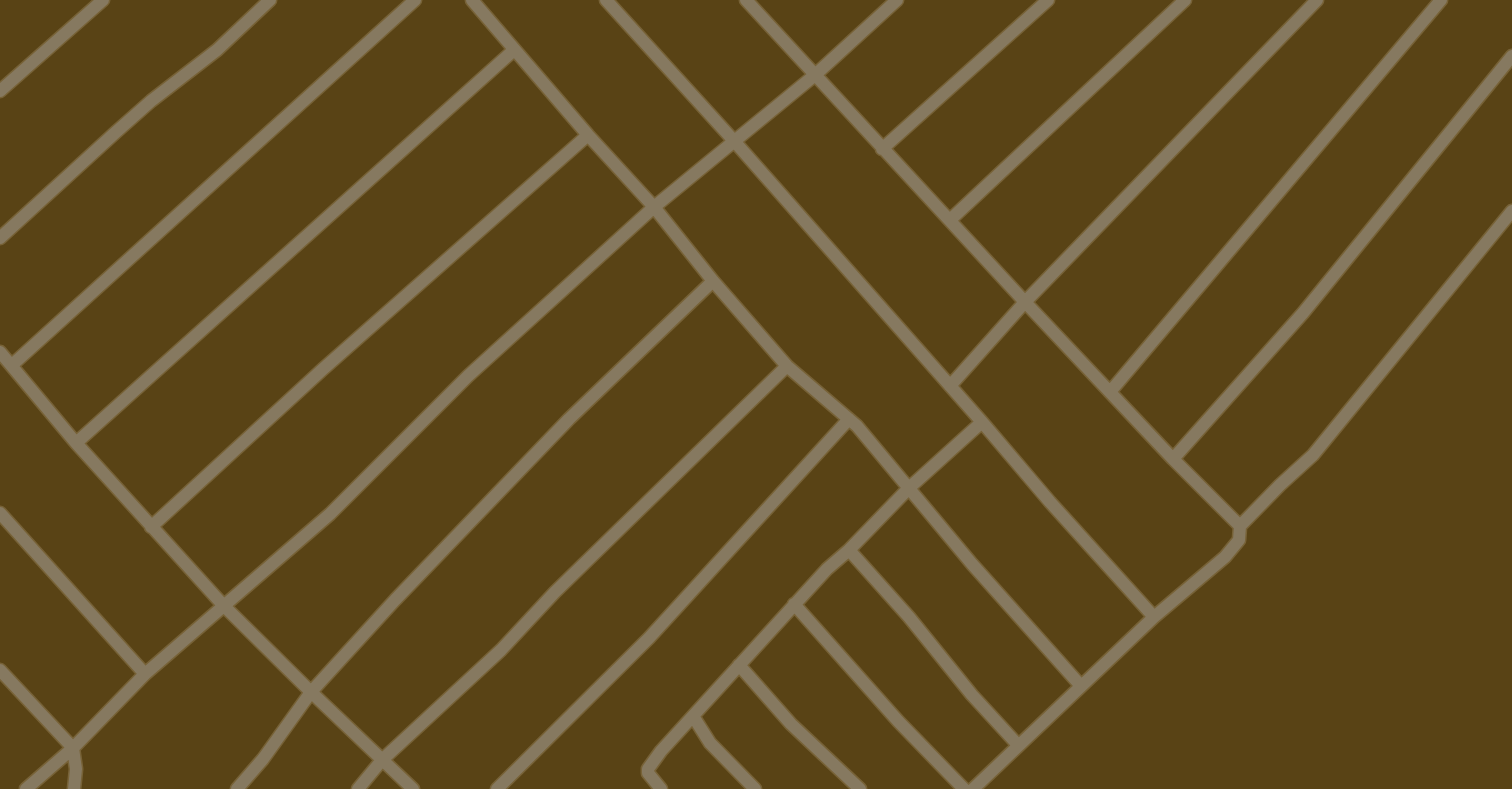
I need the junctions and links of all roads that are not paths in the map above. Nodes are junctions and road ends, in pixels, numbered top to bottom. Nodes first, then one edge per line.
1 (103, 0) edge
2 (270, 0) edge
3 (415, 0) edge
4 (472, 0) edge
5 (606, 0) edge
6 (746, 0) edge
7 (897, 0) edge
8 (1048, 0) edge
9 (1185, 0) edge
10 (1317, 0) edge
11 (1441, 0) edge
12 (514, 50) junction
13 (1512, 56) edge
14 (815, 75) junction
15 (0, 91) edge
16 (588, 135) junction
17 (735, 142) junction
18 (882, 149) junction
19 (654, 207) junction
20 (1512, 212) edge
21 (950, 220) junction
22 (0, 238) edge
23 (714, 281) junction
24 (1025, 302) junction
25 (0, 352) edge
26 (12, 365) junction
27 (787, 366) junction
28 (950, 386) junction
29 (1110, 392) junction
30 (849, 419) junction
31 (982, 422) junction
32 (76, 443) junction
33 (1173, 459) junction
34 (909, 488) junction
35 (0, 513) edge
36 (1240, 526) junction
37 (151, 527) junction
38 (849, 550) junction
39 (794, 604) junction
40 (223, 605) junction
41 (1154, 617) junction
42 (740, 665) junction
43 (0, 670) edge
44 (145, 674) junction
45 (1081, 686) junction
46 (311, 692) junction
47 (693, 716) junction
48 (1018, 745) junction
49 (73, 748) junction
50 (382, 760) junction
51 (26, 789) edge
52 (74, 789) edge
53 (237, 789) edge
54 (358, 789) edge
55 (413, 789) edge
56 (497, 789) edge
57 (661, 789) edge
58 (755, 789) edge
59 (860, 789) edge
60 (964, 789) edge
61 (973, 789) edge

1 - 15 street
2 - 22 street
3 - 26 street
4 - 12 street
5 - 17 street
6 - 14 street
7 - 14 street
8 - 18 street
9 - 21 street
10 - 24 street
11 - 29 street
12 - 16 street
12 - 32 street
13 - 33 street
14 - 17 street
14 - 18 street
16 - 19 street
16 - 37 street
17 - 19 street
17 - 28 street
18 - 21 street
19 - 23 street
19 - 40 street
20 - 36 street
21 - 24 street
23 - 27 street
23 - 46 street
24 - 28 street
24 - 29 street
25 - 26 street
26 - 32 street
27 - 30 street
27 - 50 street
28 - 31 street
29 - 33 street
30 - 34 street
30 - 56 street
31 - 34 street
31 - 41 street
32 - 37 street
33 - 36 street
34 - 38 street
34 - 45 street
35 - 44 street
36 - 41 street
37 - 40 street
38 - 39 street
38 - 48 street
39 - 42 street
39 - 60 street
40 - 44 street
40 - 46 street
41 - 45 street
42 - 47 street
42 - 59 street
43 - 49 street
44 - 49 street
45 - 48 street
46 - 50 street
46 - 53 street
47 - 57 street
47 - 58 street
48 - 61 street
49 - 51 street
49 - 52 street
50 - 54 street
50 - 55 street

